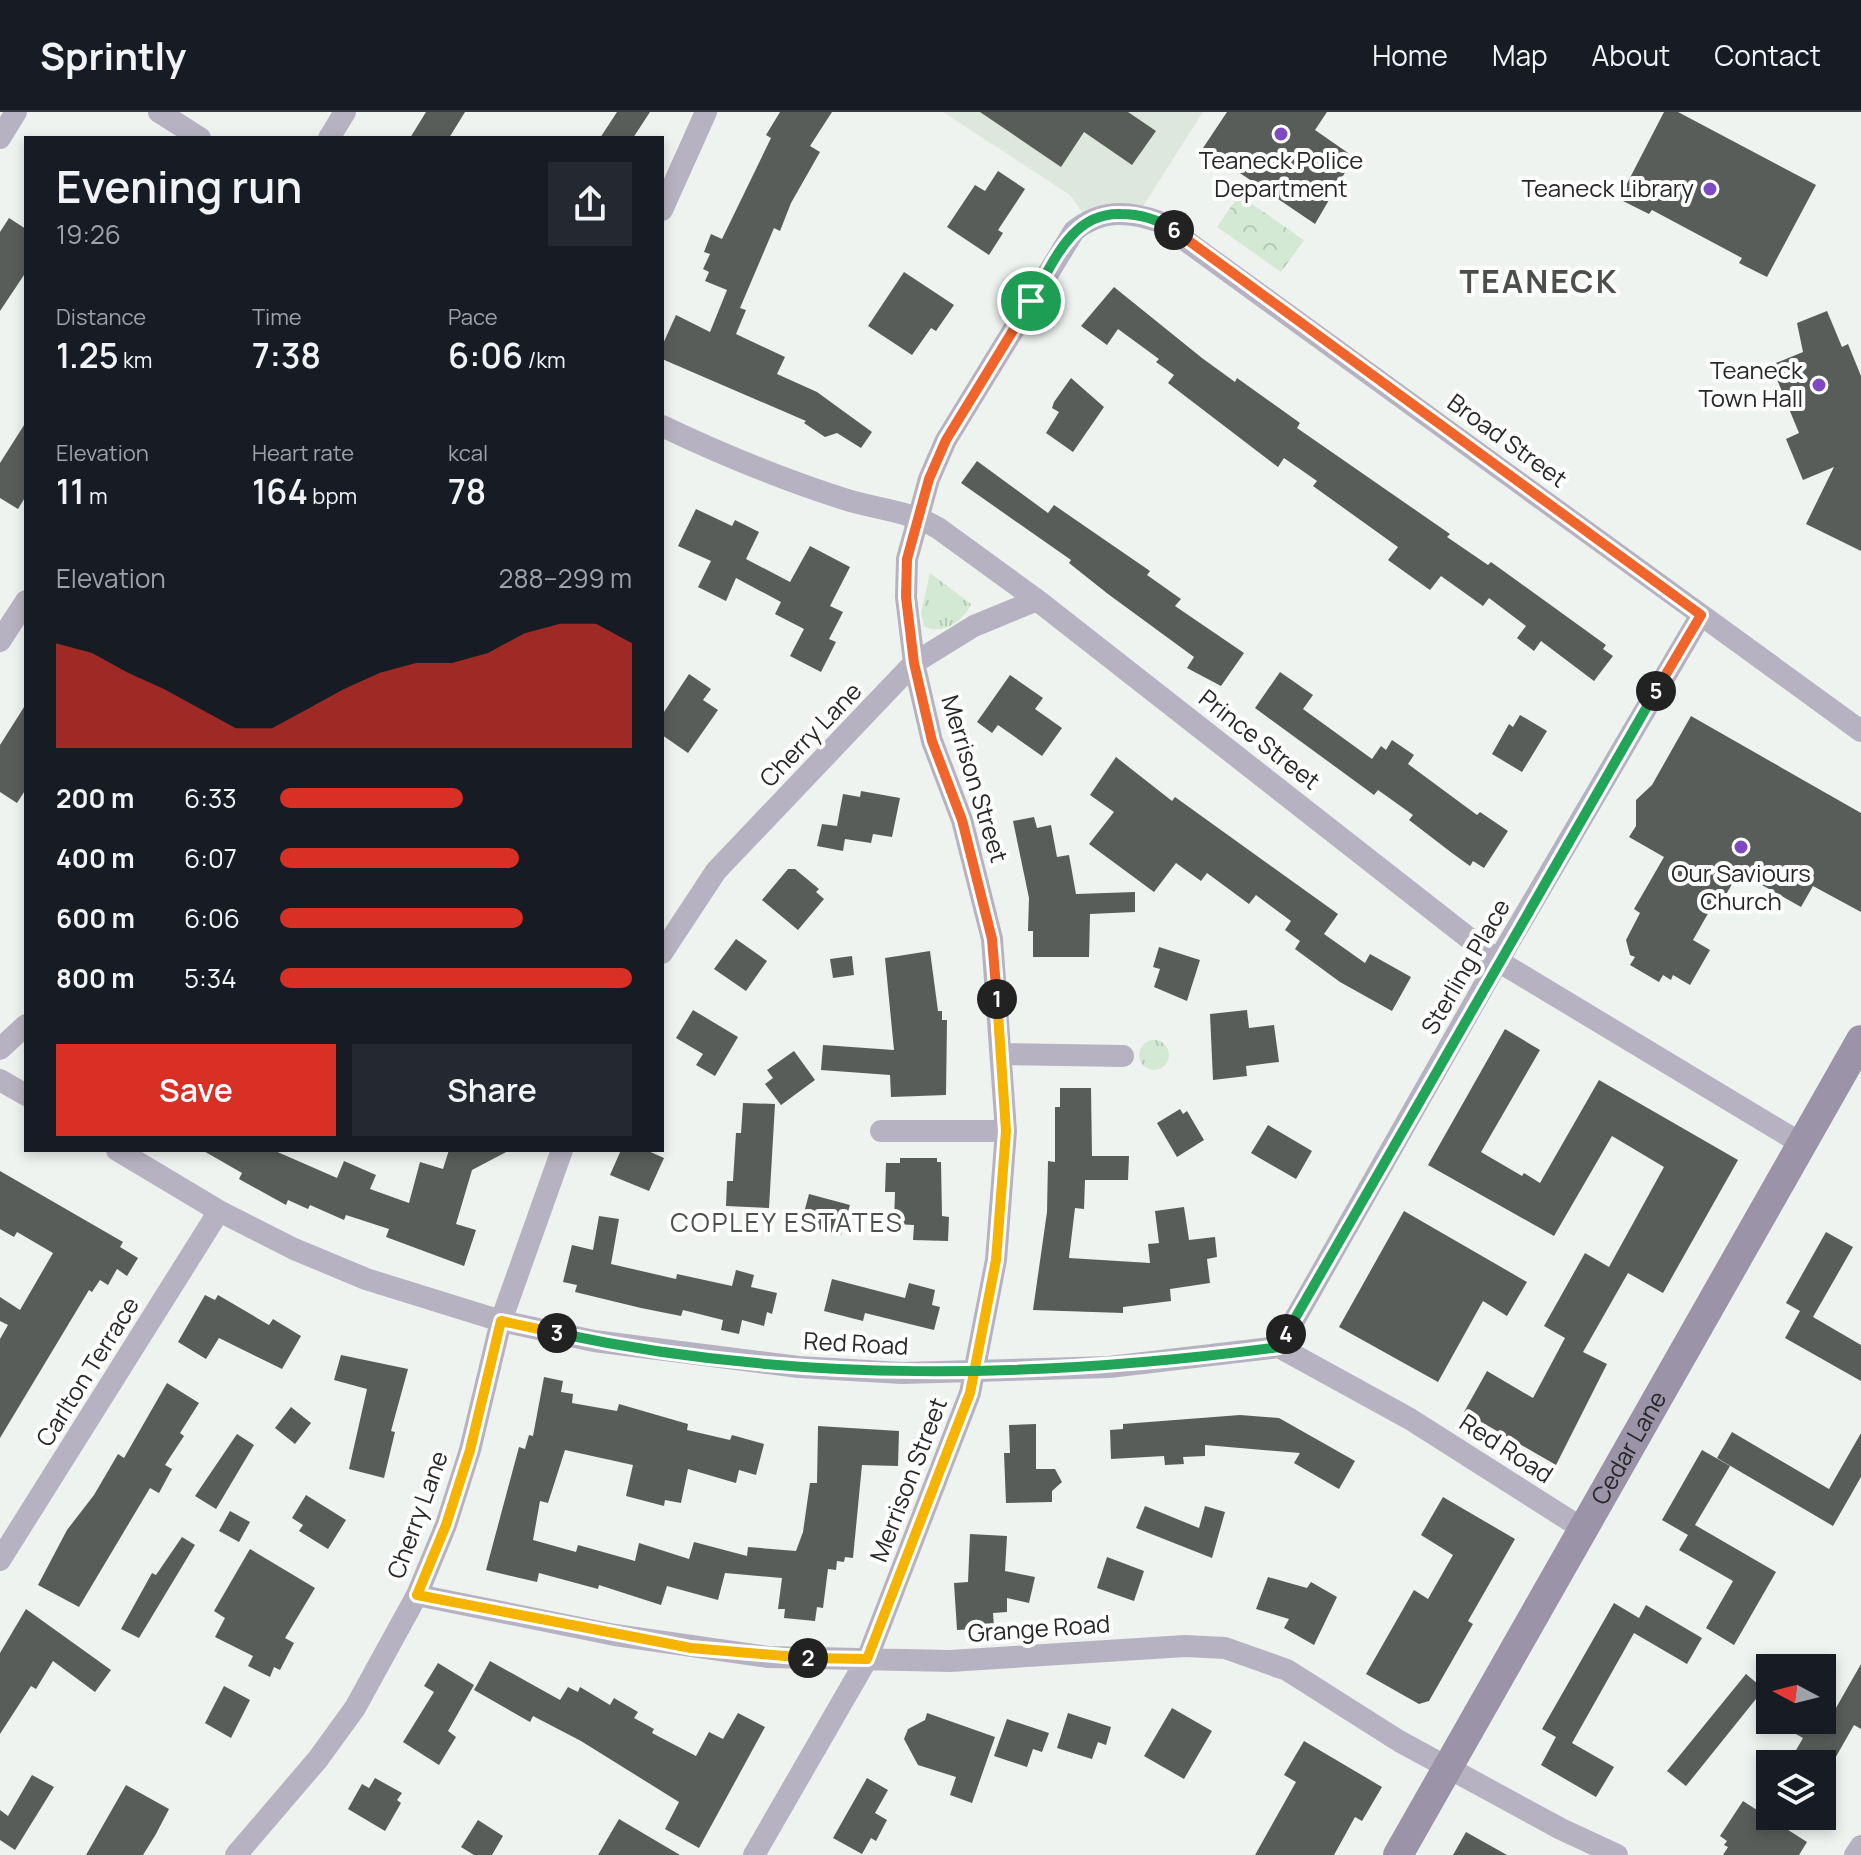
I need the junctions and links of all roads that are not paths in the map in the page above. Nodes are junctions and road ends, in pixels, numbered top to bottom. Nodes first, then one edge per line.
1 (16, 112) edge
2 (159, 112) edge
3 (345, 112) edge
4 (706, 112) edge
5 (197, 136) edge
6 (330, 136) edge
7 (0, 138) edge
8 (664, 206) edge
9 (1109, 214) joint
10 (664, 427) edge
11 (919, 518) junction
12 (1037, 600) junction
13 (24, 604) edge
14 (1701, 615) junction
15 (0, 641) edge
16 (914, 663) junction
17 (1861, 731) edge
18 (664, 950) edge
19 (1498, 961) junction
20 (24, 1027) edge
21 (1861, 1040) edge
22 (0, 1049) edge
23 (1002, 1054) junction
24 (1123, 1056) dead end
25 (0, 1080) edge
26 (24, 1094) edge
27 (881, 1131) dead end
28 (1006, 1131) junction
29 (1802, 1144) junction
30 (120, 1152) edge
31 (561, 1152) edge
32 (219, 1211) junction
33 (501, 1321) junction
34 (1279, 1347) junction
35 (974, 1371) junction
36 (1583, 1529) junction
37 (0, 1560) edge
38 (417, 1595) junction
39 (867, 1659) junction
40 (1448, 1768) junction
41 (1861, 1846) edge
42 (236, 1855) edge
43 (754, 1855) edge
44 (1398, 1855) edge
45 (1617, 1855) edge
46 (1855, 1855) edge

1 - 7 street
2 - 5 street
3 - 6 street
4 - 8 street
9 - 11 street, Merrison Street
9 - 14 street, Broad Street
10 - 11 street, Prince Street
11 - 12 street, Prince Street
11 - 16 street, Merrison Street
12 - 16 street, Cherry Lane
12 - 19 street, Prince Street
13 - 15 street
14 - 17 street, Broad Street
14 - 19 street, Sterling Place
16 - 18 street, Cherry Lane
16 - 23 street, Merrison Street
19 - 29 street, Prince Street
19 - 34 street, Sterling Place
20 - 22 street
21 - 29 main road, Cedar Lane
23 - 24 street
23 - 28 street, Merrison Street
25 - 26 street
27 - 28 street
28 - 35 street, Merrison Street
29 - 36 main road, Cedar Lane
30 - 32 street, Red Road
31 - 33 street, Cherry Lane
32 - 33 street, Red Road
32 - 37 street, Carlton Terrace
33 - 35 street, Red Road
33 - 38 street, Cherry Lane
34 - 35 street, Red Road
34 - 36 street, Red Road
35 - 39 street, Merrison Street
36 - 40 main road, Cedar Lane
38 - 39 street, Grange Road
38 - 42 street, Cherry Lane
39 - 40 street, Grange Road
39 - 43 street, Merrison Street
40 - 44 main road, Cedar Lane
40 - 45 street, Grange Road
41 - 46 street

